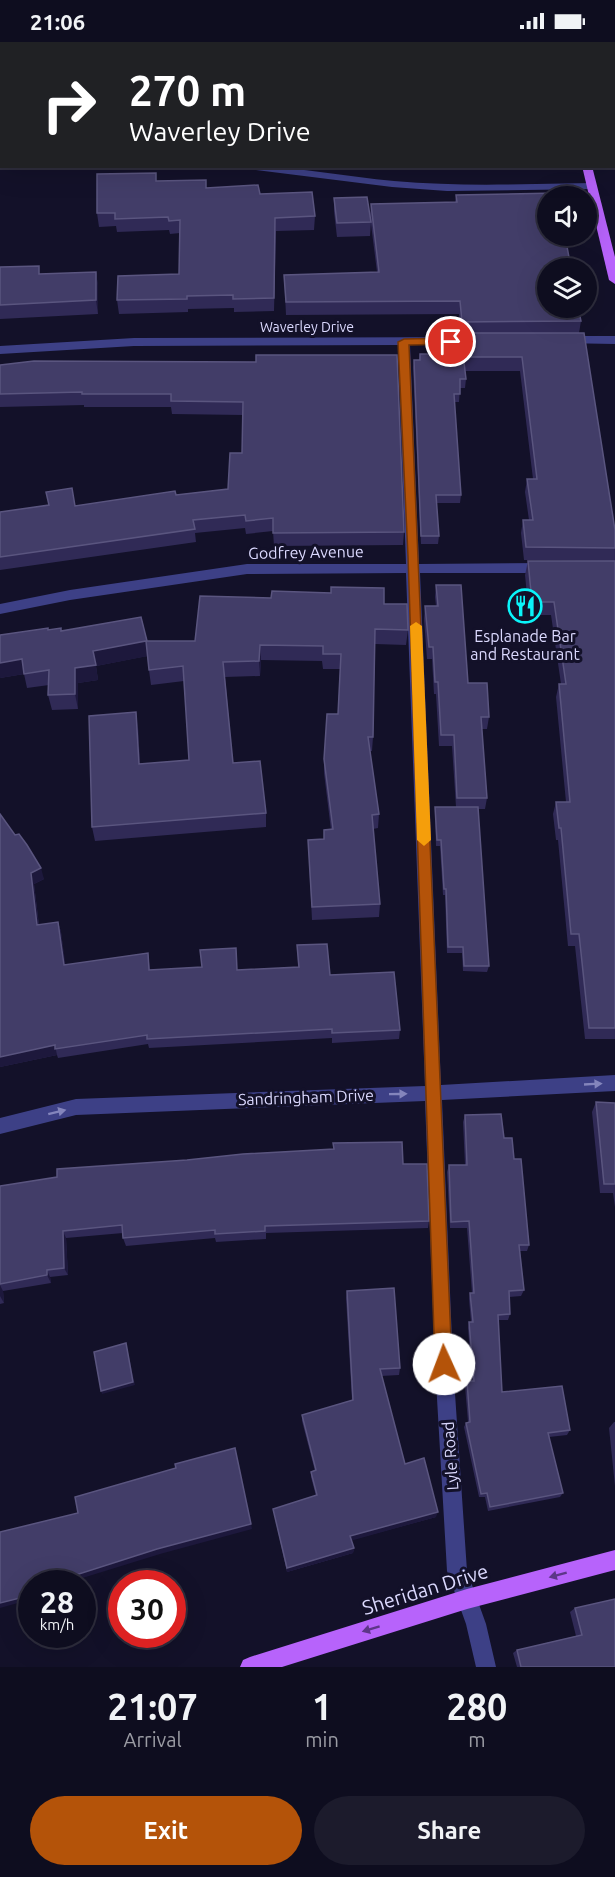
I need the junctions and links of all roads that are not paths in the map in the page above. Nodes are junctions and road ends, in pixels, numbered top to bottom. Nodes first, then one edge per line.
1 (265, 168) edge
2 (588, 168) edge
3 (537, 186) edge
4 (592, 186) edge
5 (597, 206) edge
6 (615, 280) edge
7 (556, 340) edge
8 (615, 340) edge
9 (498, 341) edge
10 (404, 342) junction
11 (0, 350) edge
12 (414, 567) junction
13 (556, 568) edge
14 (0, 609) edge
15 (615, 1083) edge
16 (432, 1093) junction
17 (0, 1126) edge
18 (615, 1560) edge
19 (467, 1599) junction
20 (250, 1667) edge
21 (486, 1667) edge

1 - 3 street
2 - 4 main road
5 - 6 main road
7 - 8 street
9 - 10 street, Waverley Drive
10 - 11 street, Waverley Drive
10 - 12 street, Lyle Road
12 - 13 street, Godfrey Avenue
12 - 14 street, Godfrey Avenue
12 - 16 street, Lyle Road
16 -> 15 street, Sandringham Drive
17 -> 16 street, Sandringham Drive
16 - 19 street, Lyle Road
18 -> 19 main road, Sheridan Drive
19 -> 20 main road, Sheridan Drive
19 - 21 street, Lyle Road

